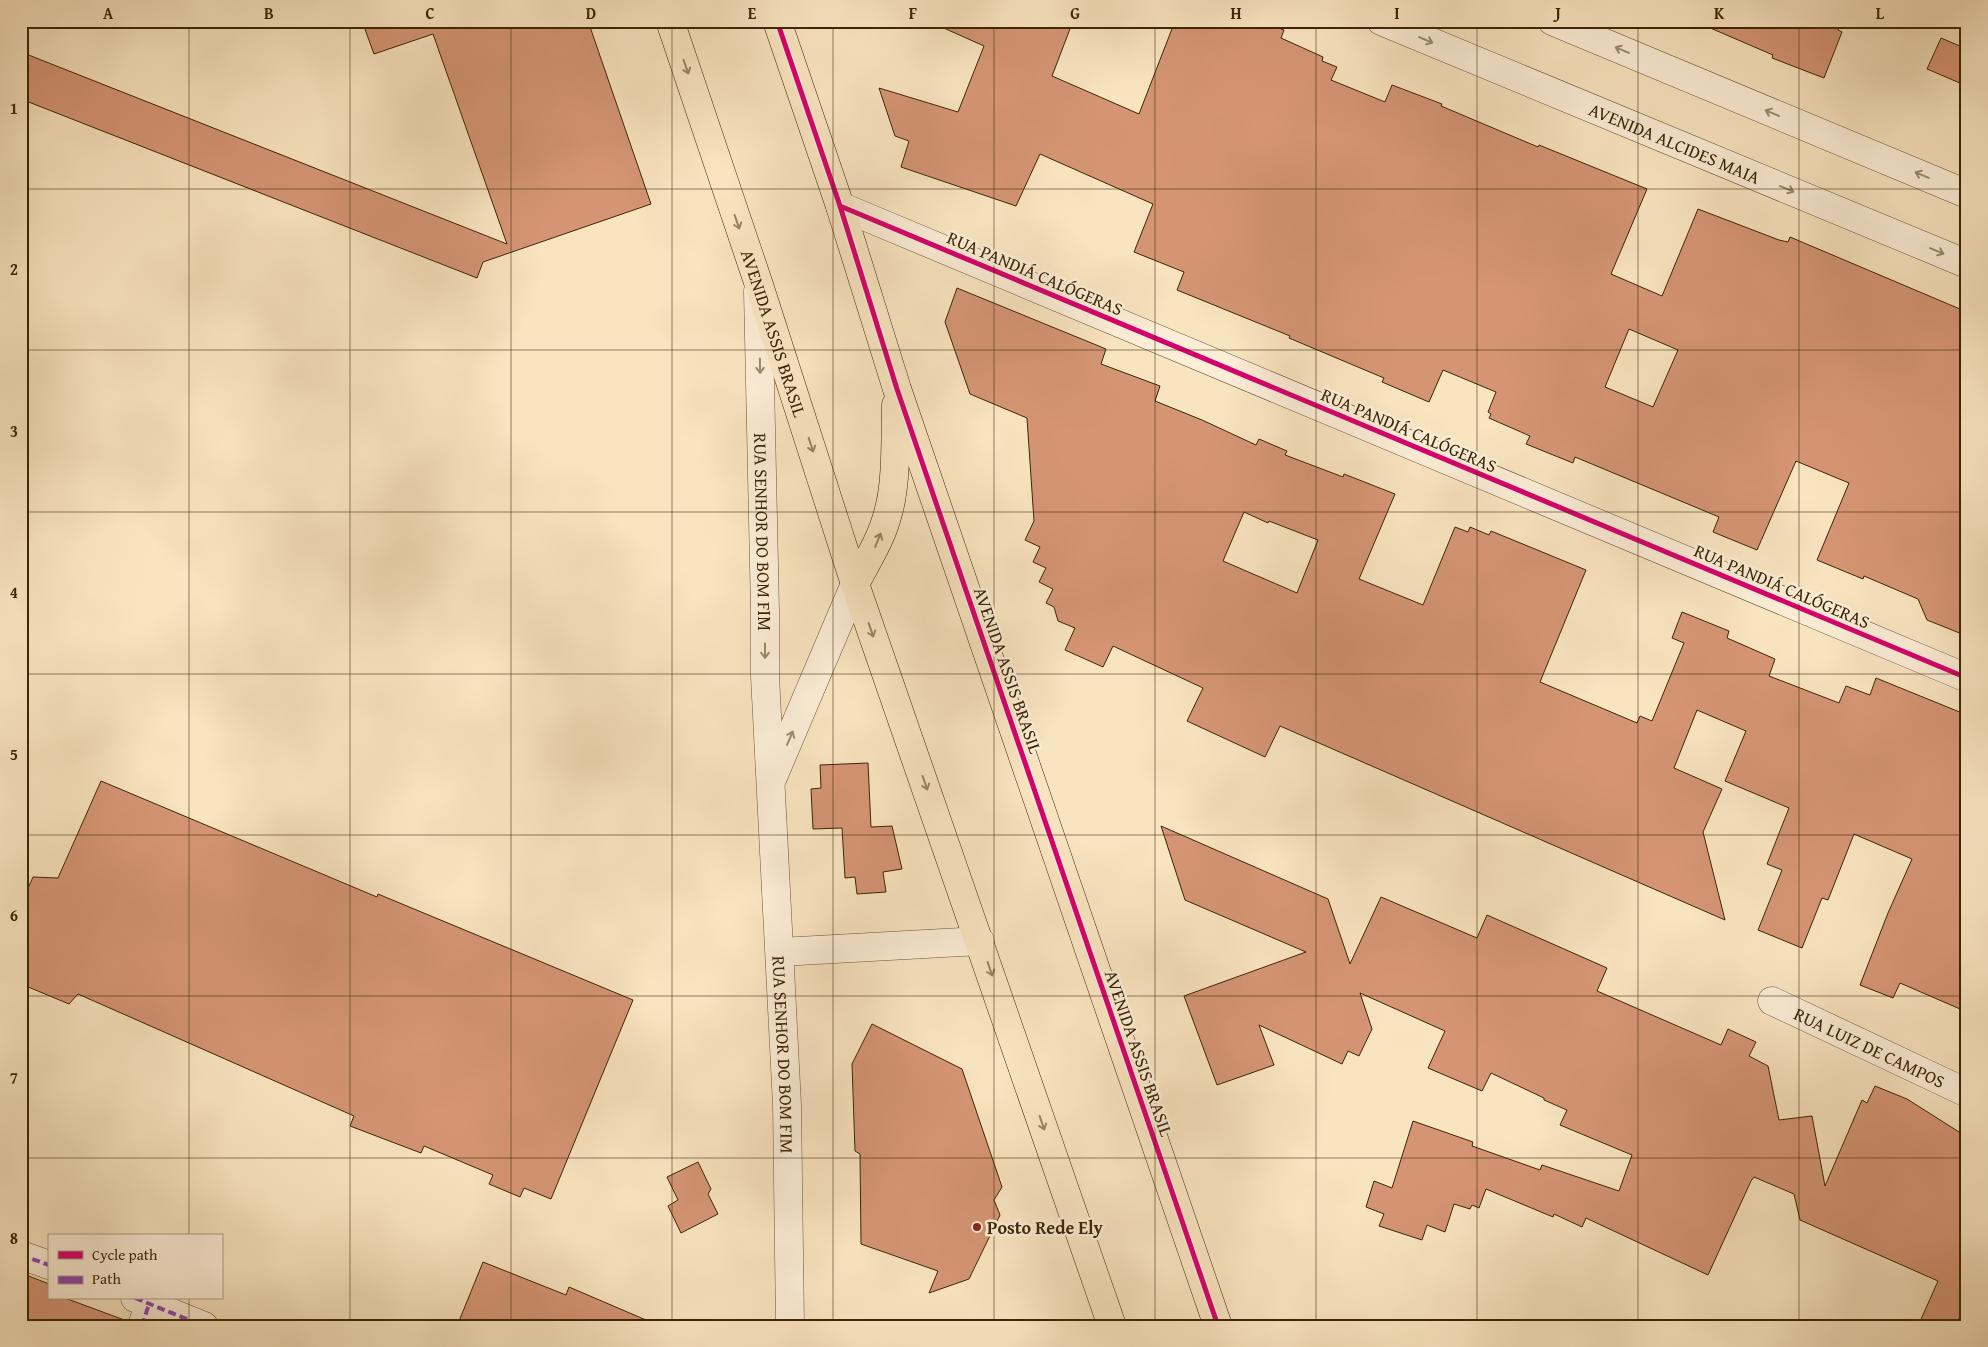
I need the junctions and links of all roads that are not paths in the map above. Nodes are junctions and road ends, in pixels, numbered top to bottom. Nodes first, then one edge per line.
1 (670, 21) edge
2 (777, 21) edge
3 (1381, 21) edge
4 (1552, 21) edge
5 (1967, 194) edge
6 (840, 206) junction
7 (1967, 264) edge
8 (758, 282) junction
9 (897, 389) junction
10 (855, 584) junction
11 (1967, 678) edge
12 (771, 783) junction
13 (980, 941) junction
14 (780, 952) junction
15 (1772, 1001) dead end
16 (1967, 1093) edge
17 (21, 1255) edge
18 (48, 1265) edge
19 (142, 1309) edge
20 (204, 1326) edge
21 (790, 1326) edge
22 (1112, 1326) edge
23 (1218, 1326) edge

1 -> 8 main road, AVENIDA ASSIS BRASIL
2 - 6 main road, AVENIDA ASSIS BRASIL
3 -> 7 street, AVENIDA ALCIDES MAIA
5 -> 4 street
6 - 9 main road, AVENIDA ASSIS BRASIL
6 - 11 street, RUA PANDIÁ CALÓGERAS
8 -> 10 main road, AVENIDA ASSIS BRASIL
8 -> 12 street, RUA SENHOR DO BOM FIM
10 -> 9 main road
9 - 23 main road, AVENIDA ASSIS BRASIL
12 -> 10 street, RUA SENHOR DO BOM FIM
10 -> 13 main road, AVENIDA ASSIS BRASIL
12 - 14 street, RUA SENHOR DO BOM FIM
13 - 14 street
13 -> 22 main road, AVENIDA ASSIS BRASIL
14 - 21 street, RUA SENHOR DO BOM FIM
15 - 16 street, RUA LUIZ DE CAMPOS
17 - 18 street
19 - 20 street

